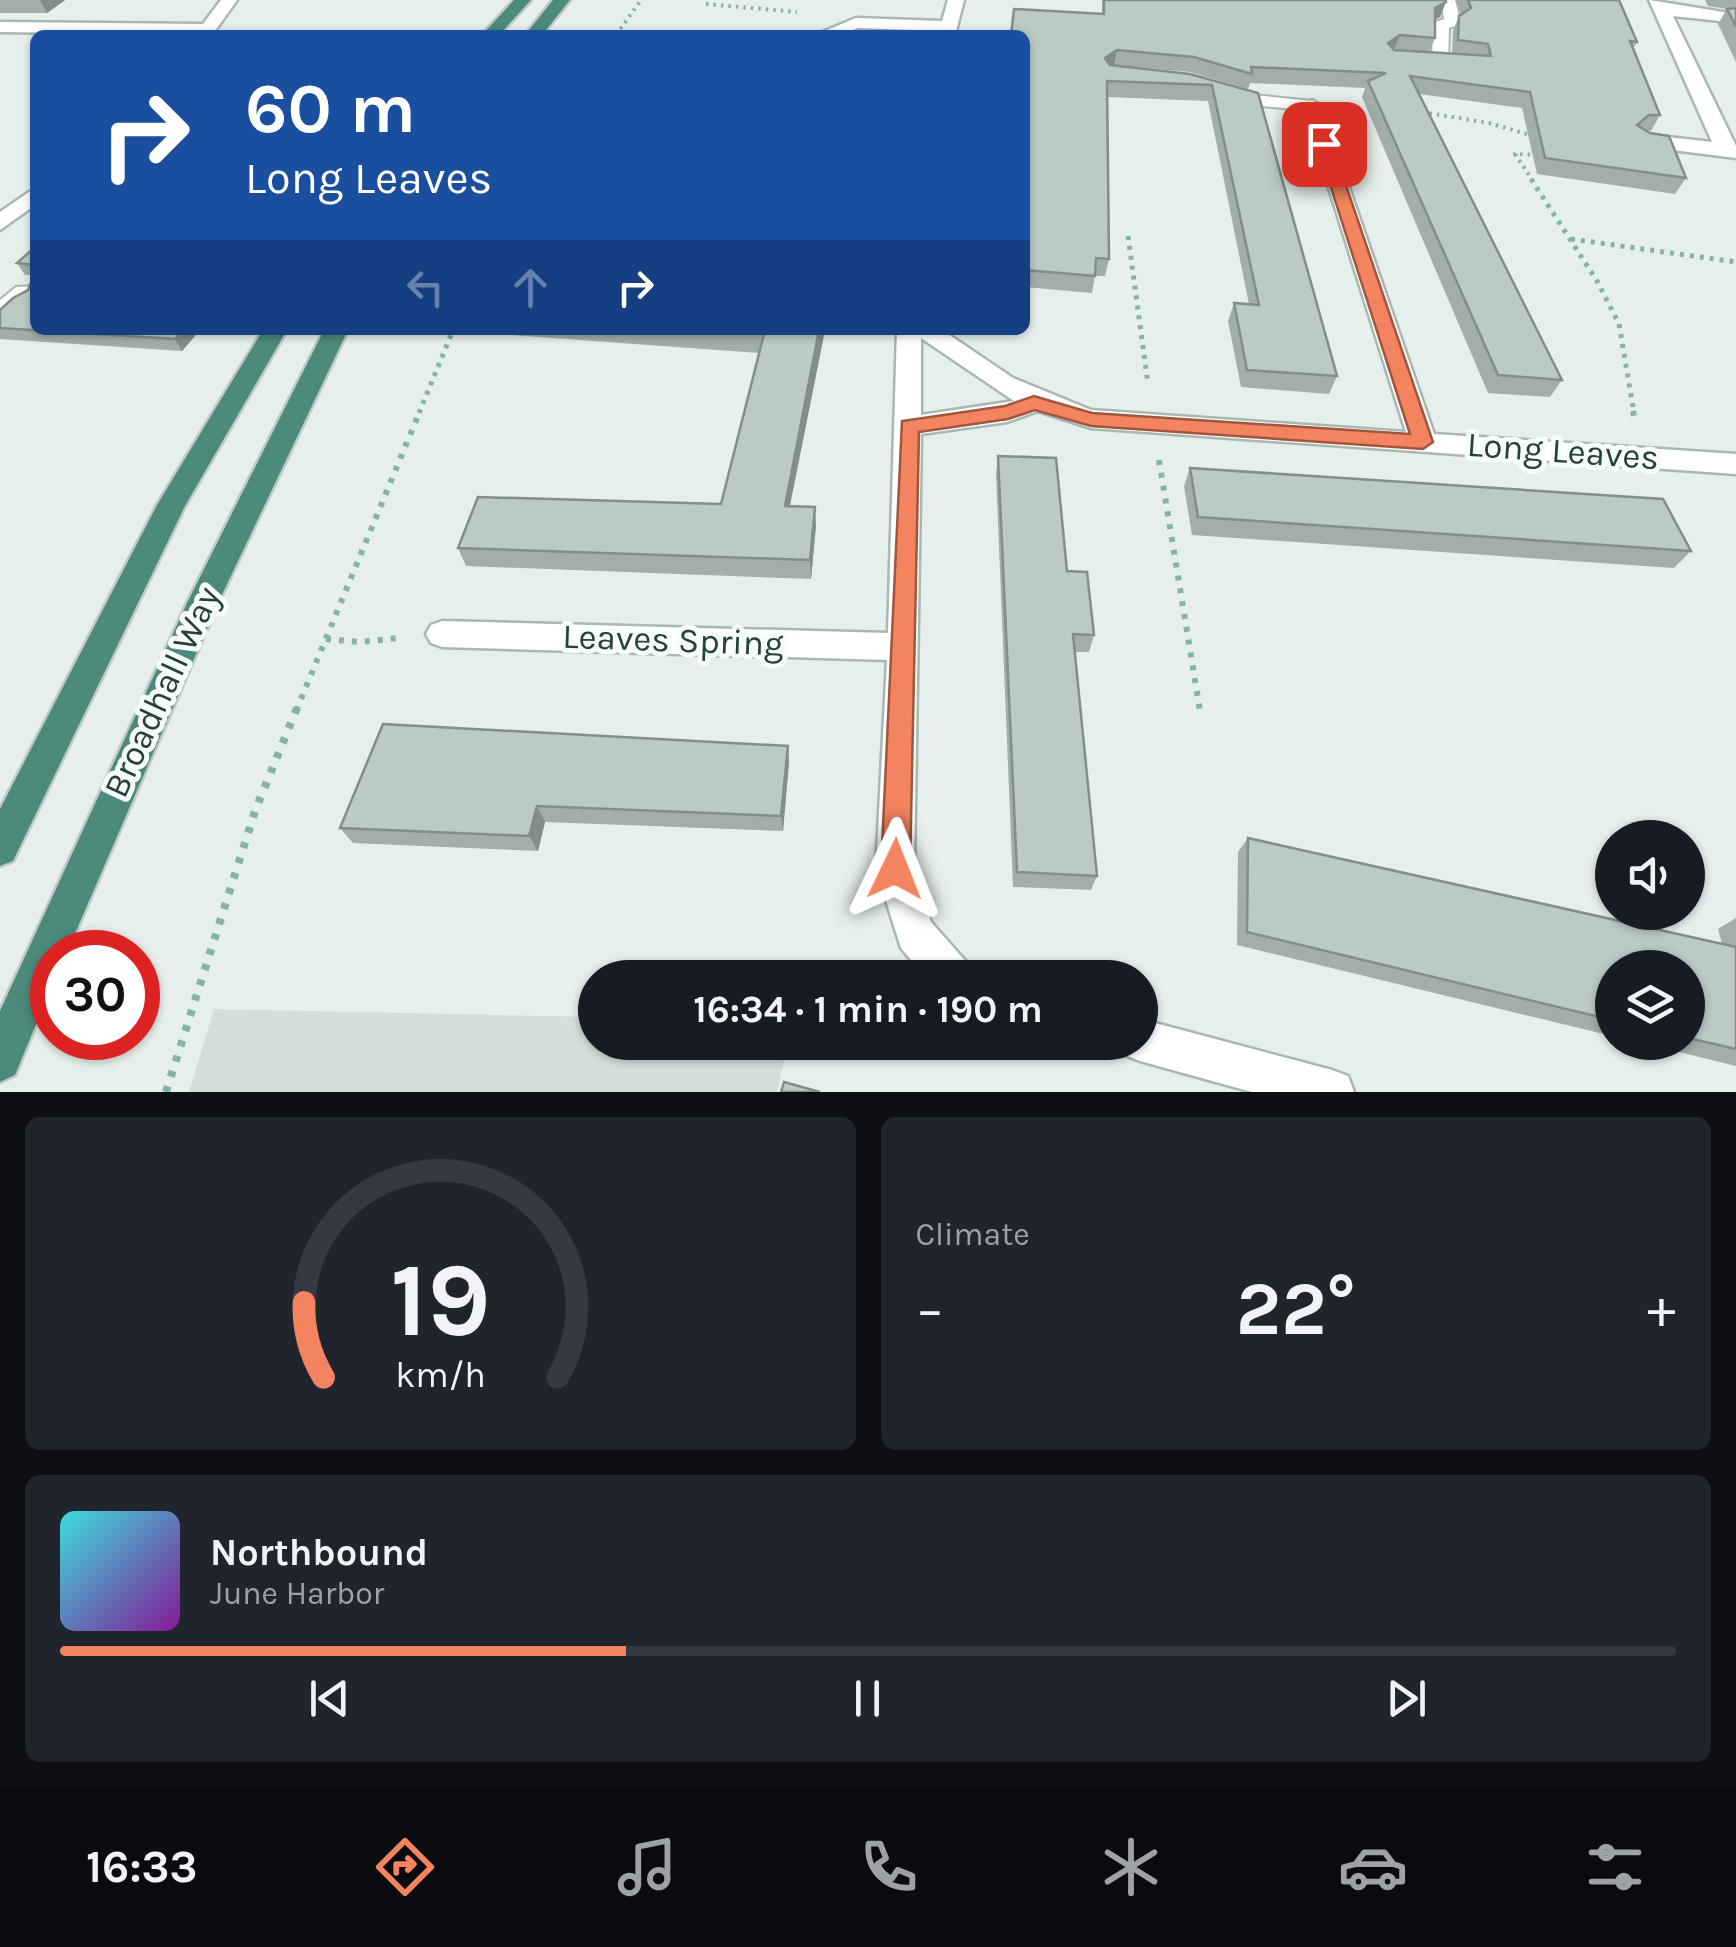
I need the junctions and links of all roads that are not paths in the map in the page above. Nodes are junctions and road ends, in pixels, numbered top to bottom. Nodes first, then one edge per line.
1 (229, 0) edge
2 (523, 0) edge
3 (562, 0) edge
4 (956, 0) edge
5 (1448, 0) edge
6 (1660, 5) edge
7 (1730, 17) edge
8 (0, 27) edge
9 (123, 30) edge
10 (206, 30) edge
11 (495, 30) edge
12 (537, 30) edge
13 (837, 30) edge
14 (936, 30) edge
15 (948, 30) edge
16 (1441, 63) edge
17 (1208, 85) edge
18 (1312, 106) joint
19 (1641, 140) edge
20 (1730, 151) edge
21 (30, 198) edge
22 (0, 223) edge
23 (30, 292) edge
24 (0, 310) edge
25 (272, 335) edge
26 (333, 335) edge
27 (909, 335) edge
28 (932, 335) edge
29 (1034, 402) junction
30 (909, 426) junction
31 (1423, 442) junction
32 (1731, 471) edge
33 (442, 634) road end
34 (904, 647) junction
35 (0, 848) edge
36 (938, 960) edge
37 (1158, 1045) edge
38 (0, 1060) edge
39 (1332, 1092) edge

1 - 10 street
2 - 11 highway
3 - 12 highway
4 - 15 street
5 - 16 lane
6 - 7 street
6 - 20 street
8 - 9 street
13 - 14 street
17 - 18 lane
18 - 31 street
19 - 20 street
21 - 22 street
23 - 24 lane
25 - 35 highway, Broadhall Way
26 - 38 highway, Broadhall Way
27 - 30 street
28 - 29 street, Long Leaves
29 - 30 street
29 - 31 street, Long Leaves
30 - 34 street
31 - 32 street, Long Leaves
33 - 34 street, Leaves Spring
34 - 36 street
37 - 39 street

